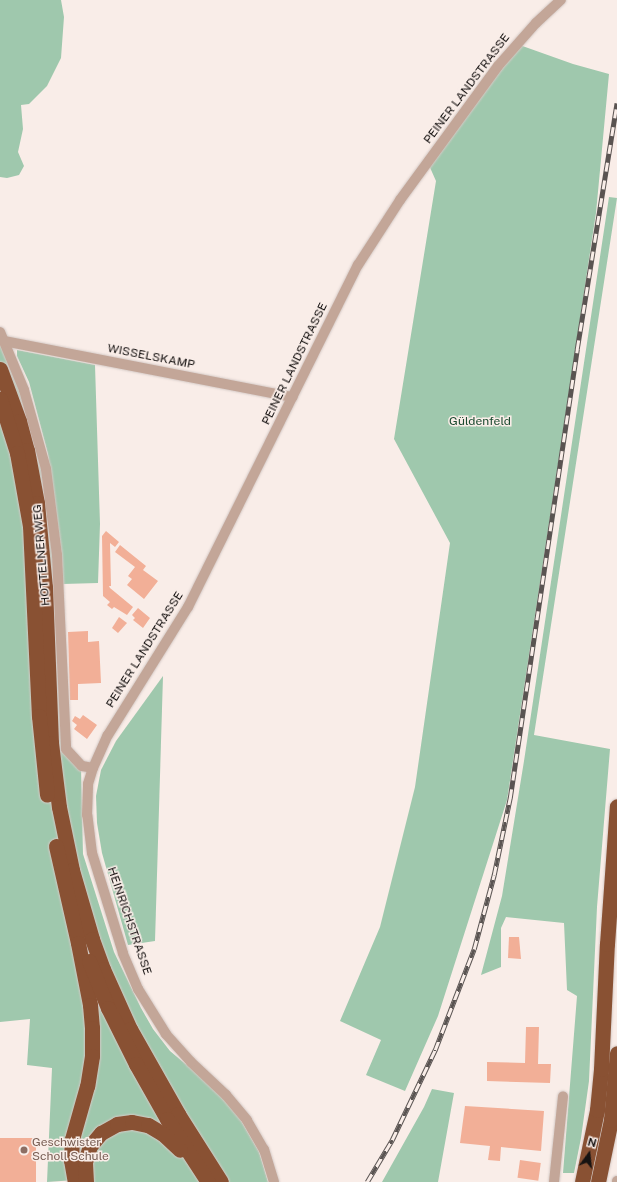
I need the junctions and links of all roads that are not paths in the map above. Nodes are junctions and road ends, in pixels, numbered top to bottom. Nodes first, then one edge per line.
1 (561, 0) edge
2 (2, 336) edge
3 (0, 369) edge
4 (293, 396) junction
5 (0, 399) edge
6 (93, 768) junction
7 (617, 806) edge
8 (63, 855) junction
9 (67, 871) junction
10 (72, 910) junction
11 (617, 1053) edge
12 (563, 1096) dead end
13 (206, 1180) edge
14 (75, 1182) edge
15 (86, 1182) edge
16 (221, 1182) edge
17 (274, 1182) edge
18 (554, 1182) edge
19 (582, 1182) edge
20 (598, 1182) edge

1 - 4 street, PEINER LANDSTRASSE
2 - 4 street, WISSELSKAMP
2 - 6 street, HOTTELNER WEG
3 - 8 highway
4 - 6 street, PEINER LANDSTRASSE
5 - 8 highway
6 - 17 street, HEINRICHSTRASSE
7 - 19 highway
8 - 9 highway
9 - 10 highway
9 - 16 highway
10 - 13 highway
10 - 14 highway
11 - 20 highway
12 - 18 street
13 - 15 highway

